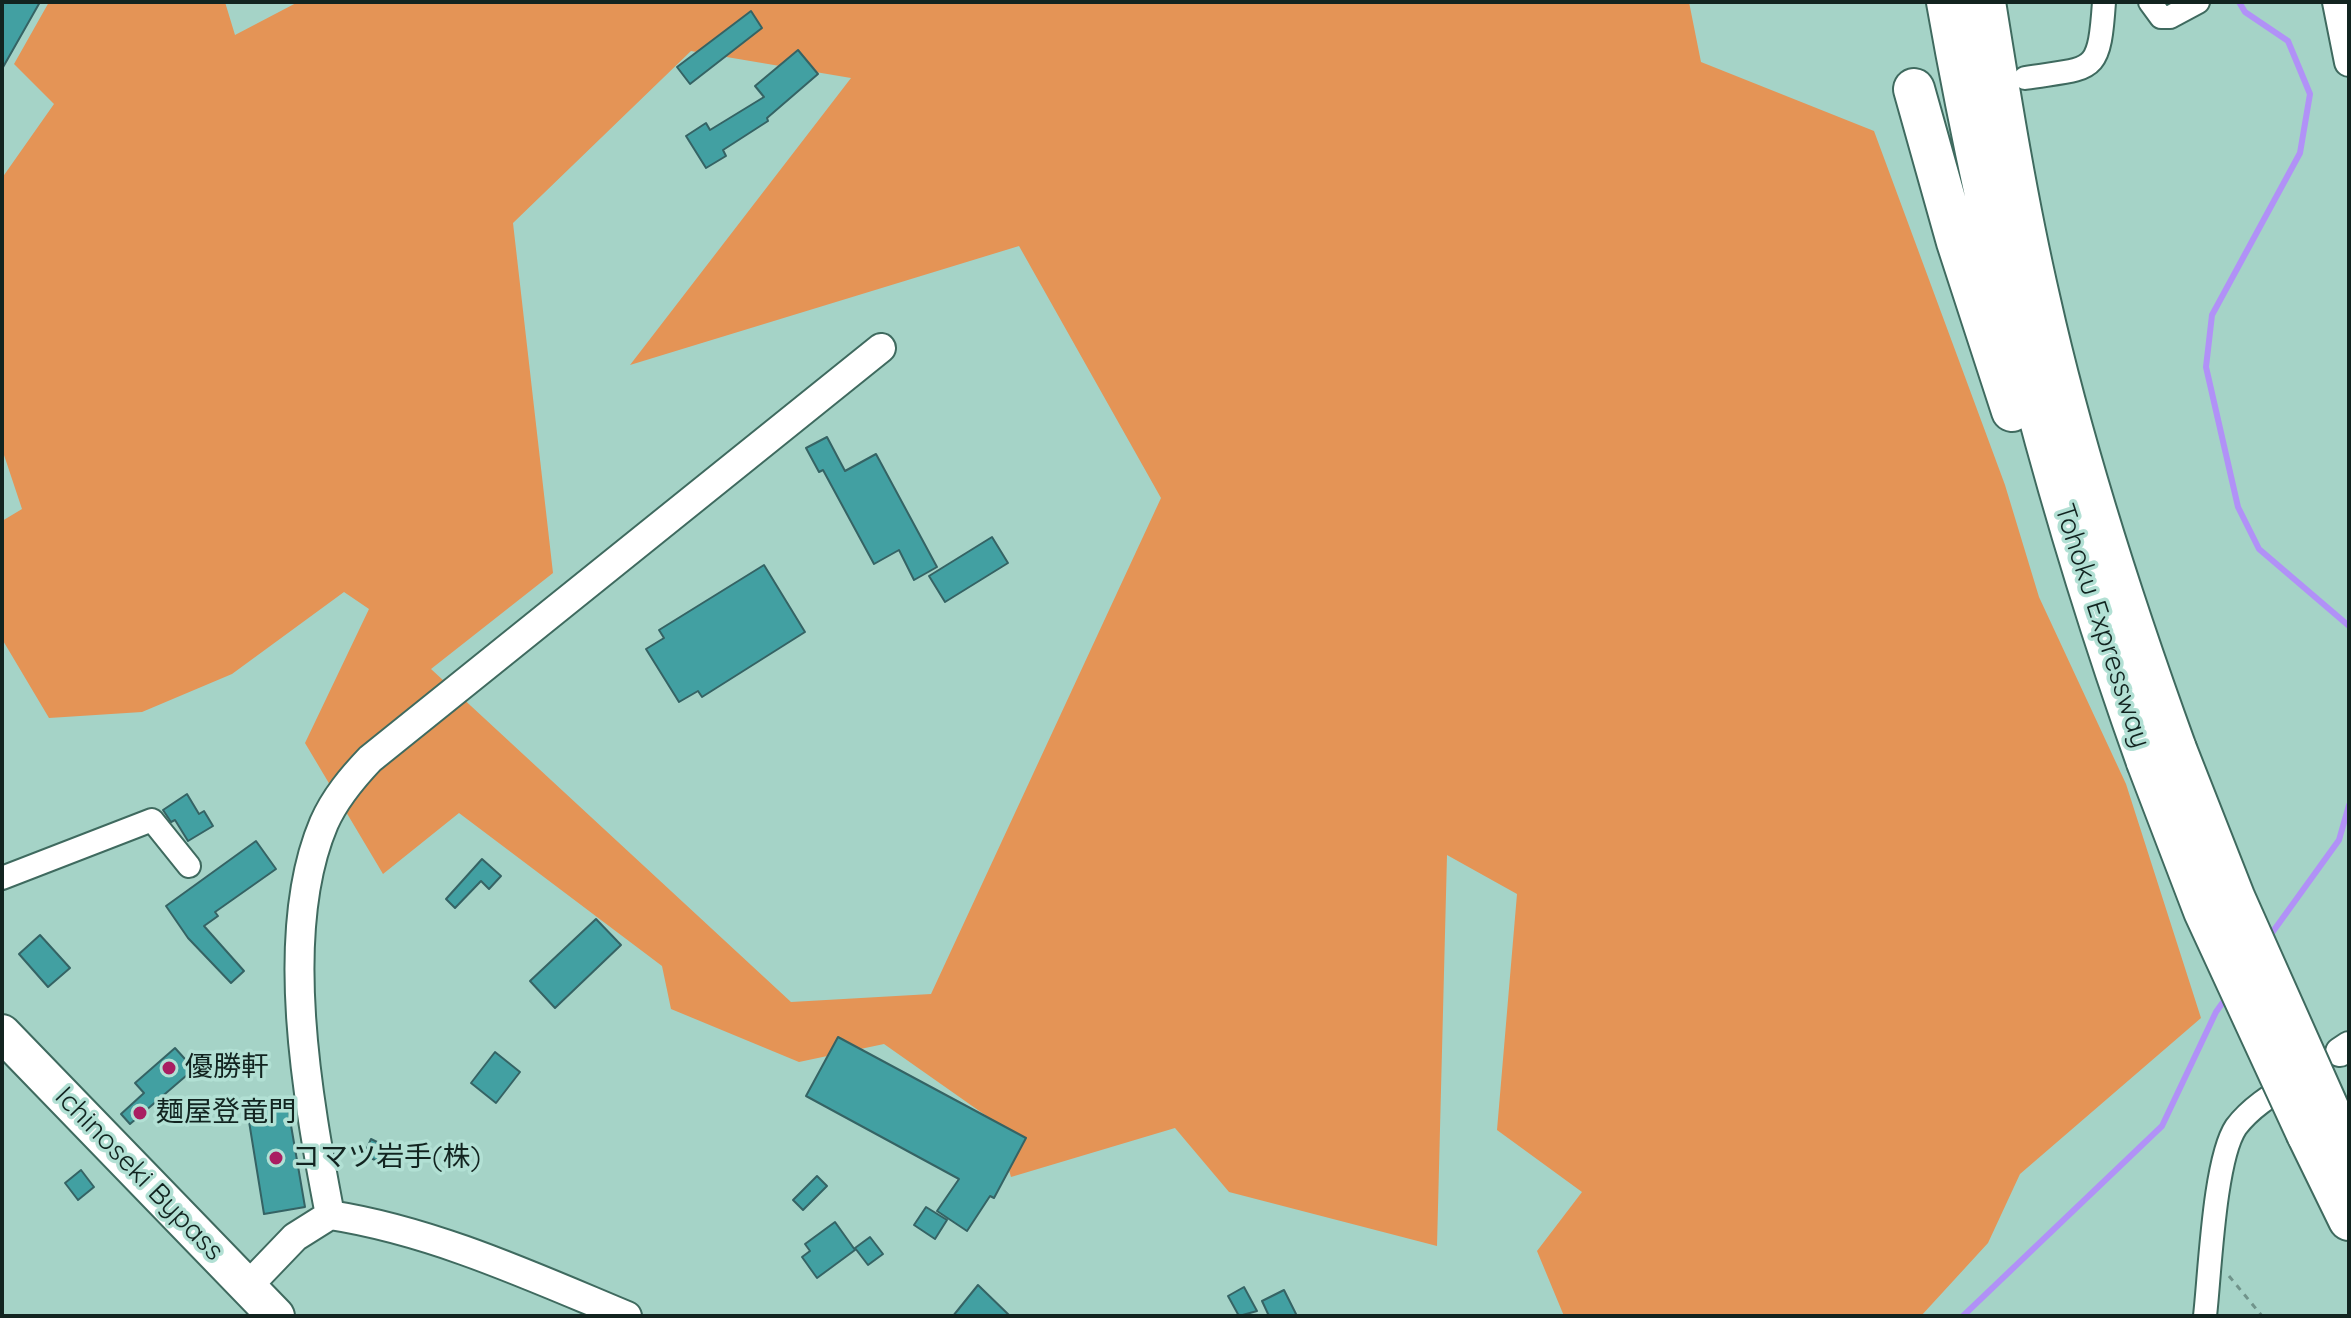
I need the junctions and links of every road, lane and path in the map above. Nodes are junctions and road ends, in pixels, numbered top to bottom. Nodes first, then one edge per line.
1 (1947, 2) edge
2 (1985, 2) edge
3 (2104, 2) edge
4 (2150, 2) edge
5 (2198, 2) edge
6 (2337, 2) edge
7 (2349, 62) edge
8 (2025, 78) dead end
9 (1914, 89) dead end
10 (881, 348) dead end
11 (2110, 660) junction
12 (2162, 756) junction
13 (189, 866) dead end
14 (2, 878) edge
15 (2, 1033) edge
16 (2344, 1049) edge
17 (2330, 1135) edge
18 (330, 1215) junction
19 (2349, 1220) edge
20 (2226, 1271) dead end
21 (247, 1287) junction
22 (276, 1316) edge
23 (627, 1316) edge
24 (2205, 1316) edge
25 (2262, 1316) edge

1 - 11 highway, Tohoku Expressway
2 - 12 highway, Tohoku Expressway
3 - 8 street
4 - 5 street
6 - 7 street
9 - 11 highway
10 - 18 street
11 - 12 highway, Tohoku Expressway
12 - 17 highway, Tohoku Expressway, bridge
13 - 14 street
15 - 21 highway, Ichinoseki Bypass
16 - 24 street
17 - 19 highway, Tohoku Expressway
18 - 21 street
18 - 23 street
20 - 25 path
21 - 22 highway, Ichinoseki Bypass

